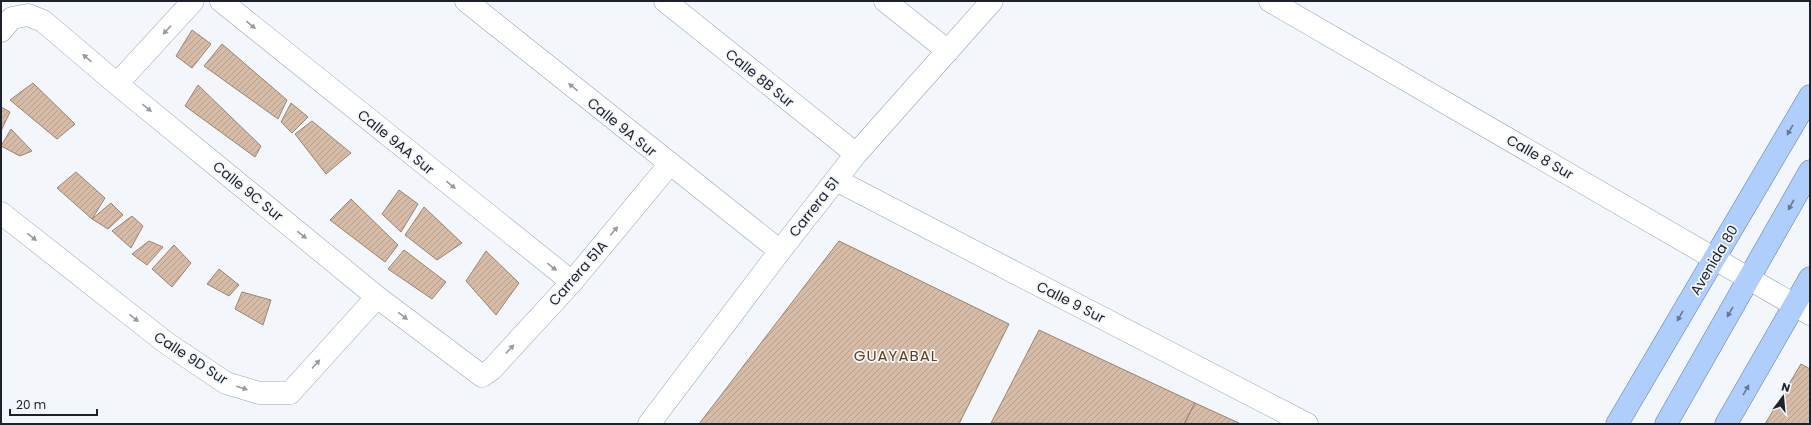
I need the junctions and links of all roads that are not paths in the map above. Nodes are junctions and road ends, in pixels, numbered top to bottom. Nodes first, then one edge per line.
1 (193, 1) edge
2 (221, 1) edge
3 (466, 1) edge
4 (665, 1) edge
5 (885, 1) edge
6 (992, 1) edge
7 (1270, 1) edge
8 (6, 24) edge
9 (948, 51) junction
10 (117, 84) junction
11 (1810, 96) edge
12 (856, 154) junction
13 (669, 164) junction
14 (1810, 171) edge
15 (836, 180) junction
16 (1, 213) edge
17 (780, 251) junction
18 (1714, 258) junction
19 (1749, 278) junction
20 (1810, 278) edge
21 (572, 282) junction
22 (377, 297) junction
23 (1802, 309) edge
24 (482, 376) joint
25 (652, 423) edge
26 (1307, 424) edge
27 (1617, 424) edge
28 (1666, 424) edge
29 (1726, 424) edge

1 -> 10 street
2 -> 21 street, Calle 9AA Sur
13 -> 3 street, Calle 9A Sur
4 - 12 street, Calle 8B Sur
5 - 9 street
6 - 9 street, Carrera 51
7 - 18 street, Calle 8 Sur
10 -> 8 street, Calle 9C Sur
9 - 12 street, Carrera 51
10 -> 22 street, Calle 9C Sur
11 -> 18 main road, Avenida 80
12 - 15 street, Carrera 51
13 - 17 street, Calle 9A Sur
21 -> 13 street, Carrera 51A
14 -> 19 main road
15 - 17 street, Carrera 51
15 - 26 street, Calle 9 Sur
16 -> 22 street, Calle 9D Sur
17 - 25 street, Carrera 51
18 - 19 street, Calle 8 Sur
18 -> 27 main road, Avenida 80
19 - 23 street, Calle 8 Sur
19 -> 28 main road
20 - 23 main road
24 -> 21 street, Carrera 51A
22 -> 24 street, Calle 9C Sur
29 -> 23 main road

